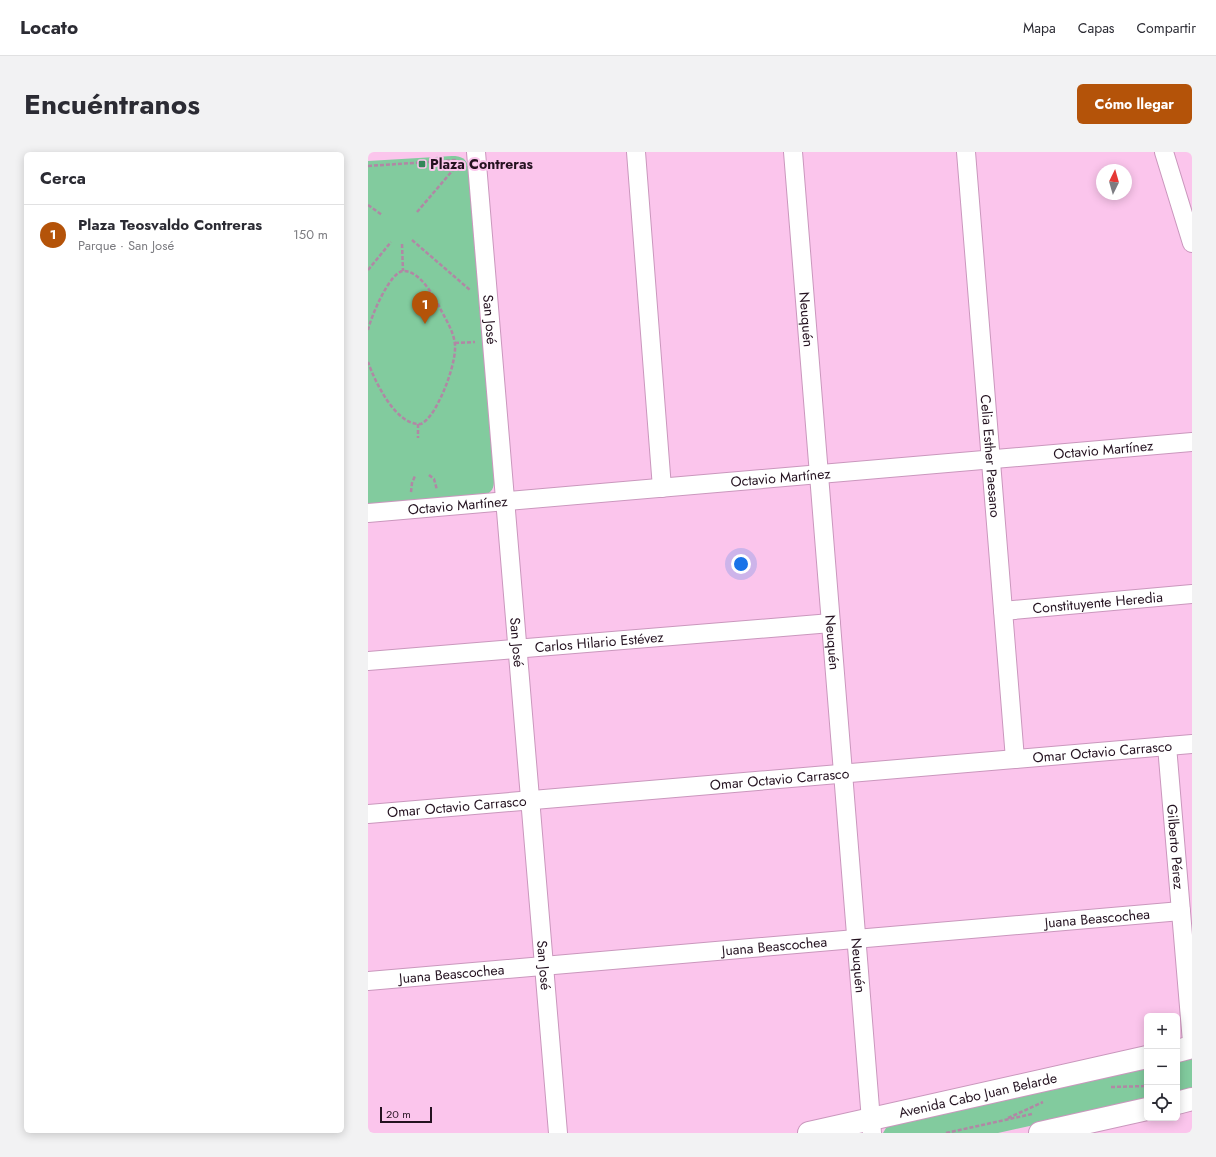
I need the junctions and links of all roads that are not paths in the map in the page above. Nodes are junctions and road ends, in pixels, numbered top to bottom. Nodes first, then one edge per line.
1 (476, 152) edge
2 (636, 152) edge
3 (793, 152) edge
4 (966, 152) edge
5 (1164, 152) edge
6 (1192, 243) edge
7 (1192, 442) edge
8 (991, 460) junction
9 (819, 474) junction
10 (662, 488) junction
11 (505, 501) junction
12 (368, 513) edge
13 (1192, 594) edge
14 (1003, 611) junction
15 (831, 623) junction
16 (518, 649) junction
17 (368, 661) edge
18 (1192, 744) edge
19 (1167, 746) junction
20 (1015, 759) junction
21 (843, 774) junction
22 (530, 800) junction
23 (368, 814) edge
24 (1181, 911) junction
25 (856, 939) junction
26 (544, 966) junction
27 (368, 981) edge
28 (1192, 1042) edge
29 (1192, 1047) edge
30 (1180, 1050) edge
31 (1144, 1058) edge
32 (1192, 1099) edge
33 (1180, 1101) edge
34 (1144, 1110) edge
35 (872, 1126) edge
36 (558, 1133) edge
37 (809, 1133) edge
38 (1040, 1133) edge

1 - 11 street, San José
2 - 10 street
3 - 9 street, Neuquén
4 - 8 street, Celia Esther Paesano
5 - 6 street
7 - 8 street, Octavio Martínez
8 - 9 street, Octavio Martínez
8 - 14 street, Celia Esther Paesano
9 - 10 street, Octavio Martínez
9 - 15 street, Neuquén
10 - 11 street, Octavio Martínez
11 - 12 street, Octavio Martínez
11 - 16 street, San José
13 - 14 street, Constituyente Heredia
14 - 20 street, Celia Esther Paesano
15 - 16 street, Carlos Hilario Estévez
15 - 21 street, Neuquén
16 - 17 street, Carlos Hilario Estévez
16 - 22 street, San José
18 - 19 street, Omar Octavio Carrasco
19 - 20 street, Omar Octavio Carrasco
19 - 24 street, Gilberto Pérez
20 - 21 street, Omar Octavio Carrasco
21 - 22 street, Omar Octavio Carrasco
21 - 25 street, Neuquén
22 - 23 street, Omar Octavio Carrasco
22 - 26 street, San José
24 - 25 street, Juana Beascochea
24 - 28 street, Gilberto Pérez
25 - 26 street, Juana Beascochea
25 - 35 street, Neuquén
26 - 27 street, Juana Beascochea
26 - 36 street, San José
29 - 30 main road
31 - 35 main road, Avenida Cabo Juan Belarde
32 - 33 main road
34 - 38 main road
35 - 37 main road, Avenida Cabo Juan Belarde

